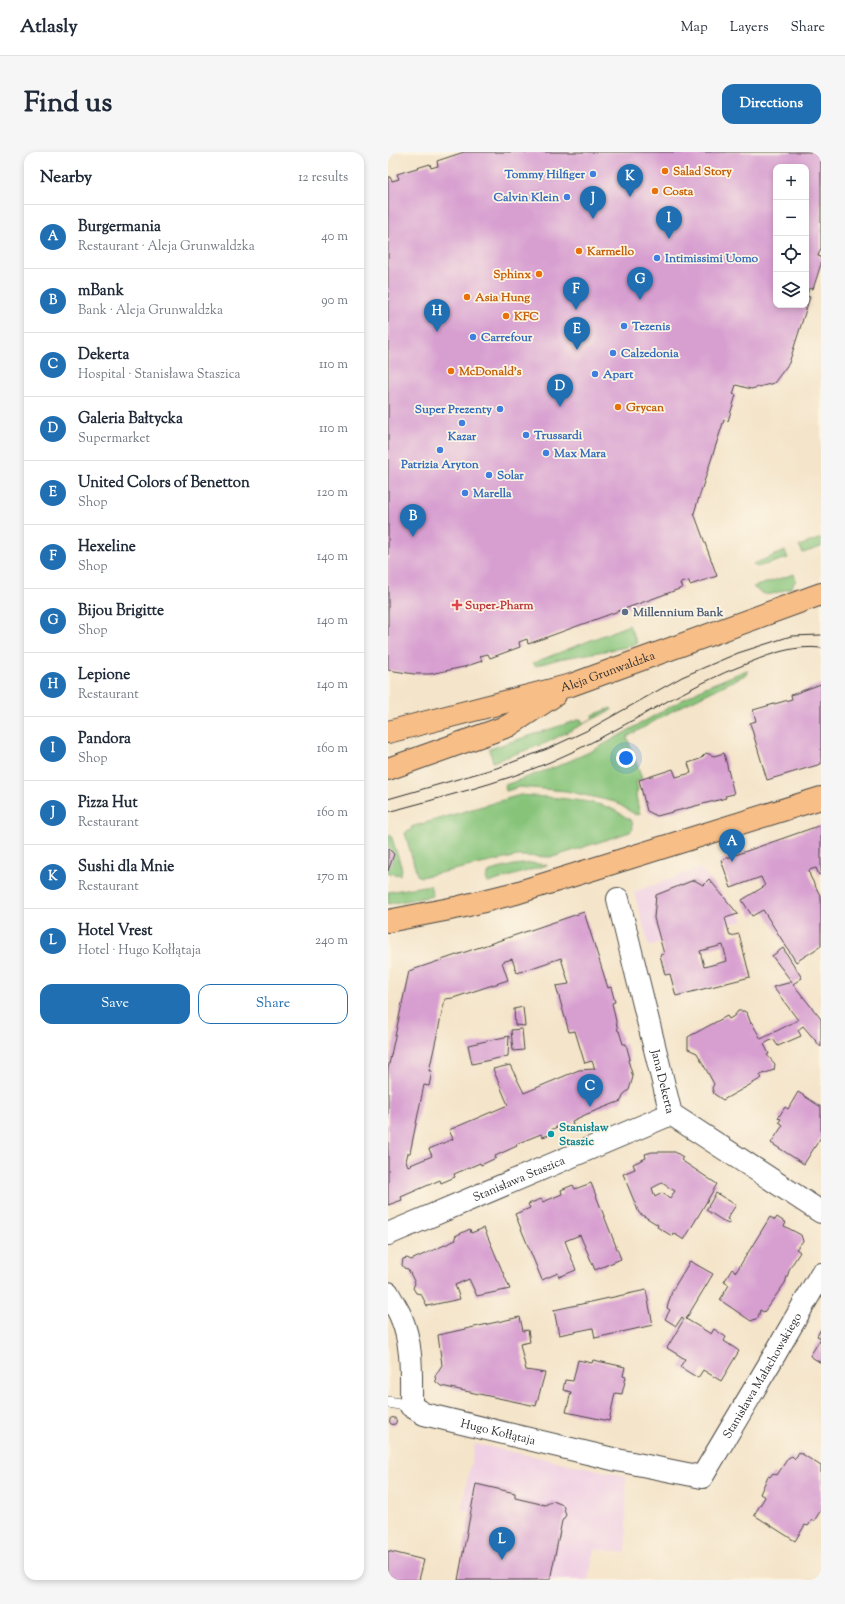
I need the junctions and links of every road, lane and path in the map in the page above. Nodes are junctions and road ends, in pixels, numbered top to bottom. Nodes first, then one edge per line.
1 (821, 594) edge
2 (572, 685) junction
3 (388, 732) edge
4 (388, 769) edge
5 (821, 798) edge
6 (618, 899) dead end
7 (388, 921) edge
8 (671, 1114) junction
9 (821, 1212) edge
10 (388, 1234) edge
11 (821, 1274) edge
12 (388, 1293) edge
13 (388, 1402) edge
14 (411, 1406) junction
15 (702, 1477) joint

1 - 2 main road, Aleja Grunwaldzka
2 - 3 main road, Aleja Grunwaldzka
2 - 4 main road
5 - 7 main road
6 - 8 street, Jana Dekerta
8 - 9 street, Jana Dekerta
8 - 10 street, Stanisława Staszica
11 - 15 street, Stanisława Małachowskiego
12 - 14 street
13 - 14 lane
14 - 15 street, Hugo Kołłątaja

